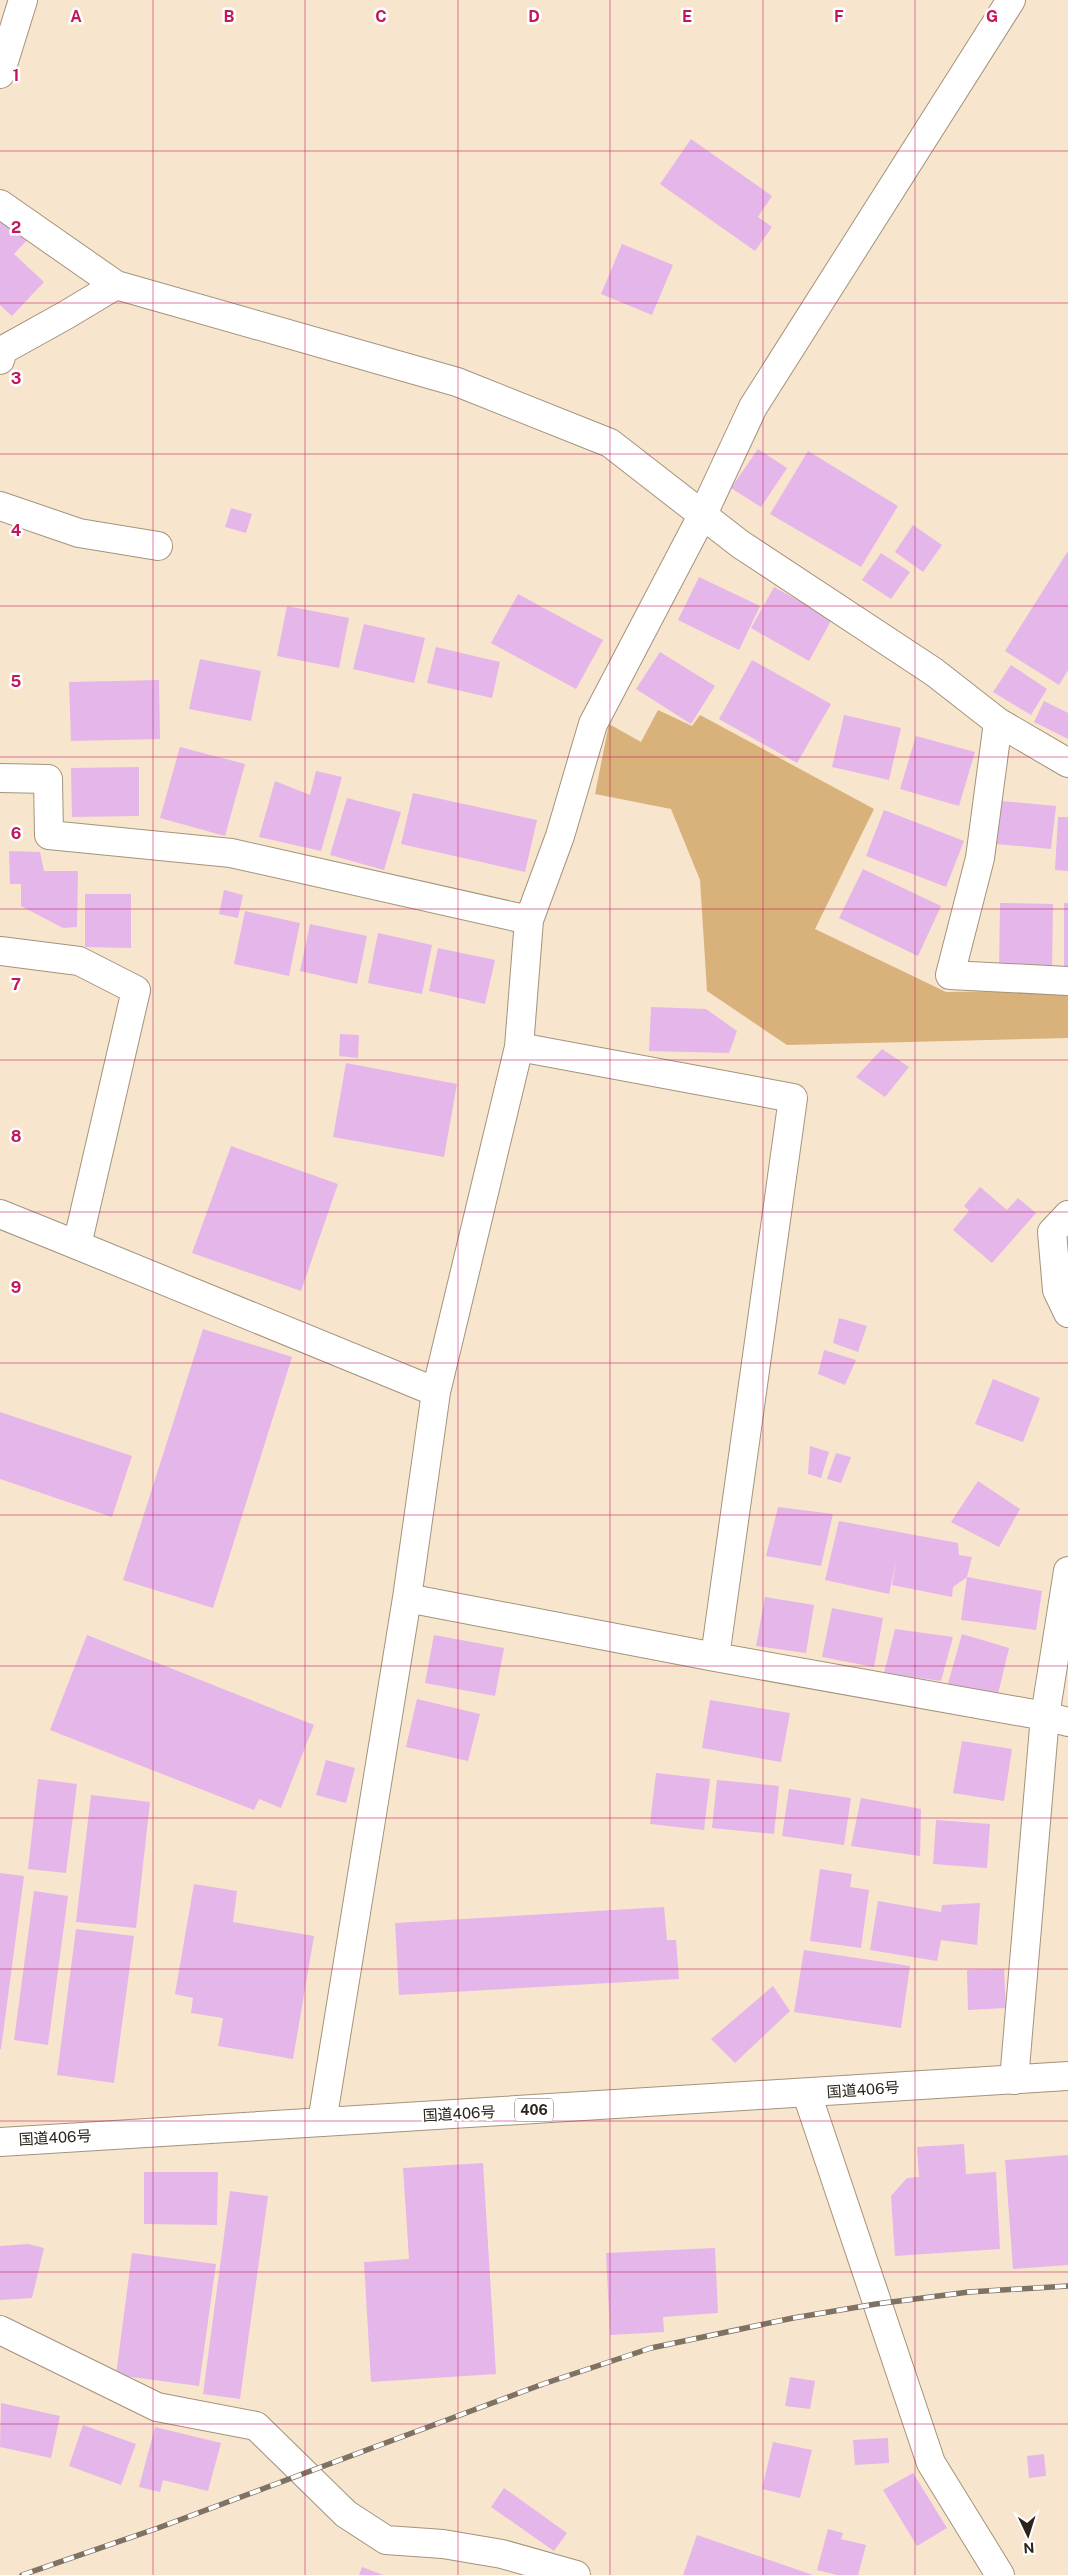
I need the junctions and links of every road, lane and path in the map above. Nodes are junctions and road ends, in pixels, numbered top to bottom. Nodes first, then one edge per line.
1 (23, 0) edge
2 (1012, 0) edge
3 (0, 74) edge
4 (0, 204) edge
5 (116, 285) junction
6 (1, 353) edge
7 (0, 506) edge
8 (703, 514) junction
9 (158, 546) dead end
10 (998, 722) junction
11 (1068, 763) edge
12 (0, 778) edge
13 (529, 920) junction
14 (0, 951) edge
15 (1068, 982) edge
16 (519, 1047) junction
17 (0, 1214) edge
18 (1068, 1215) edge
19 (77, 1245) junction
20 (1068, 1313) edge
21 (436, 1392) junction
22 (1068, 1571) edge
23 (407, 1598) junction
24 (715, 1657) junction
25 (1057, 1719) edge
26 (1068, 2076) edge
27 (1014, 2080) junction
28 (807, 2094) junction
29 (322, 2122) junction
30 (0, 2142) edge
31 (0, 2330) edge
32 (576, 2575) edge
33 (1000, 2575) edge

1 - 3 main road
2 - 8 main road
4 - 5 main road
5 - 6 main road
5 - 8 main road
7 - 9 main road
8 - 10 main road
8 - 13 main road
10 - 11 main road
10 - 15 main road
12 - 13 main road
13 - 16 main road
14 - 19 main road
16 - 21 main road
16 - 24 main road
17 - 19 main road
18 - 20 main road
19 - 21 main road
21 - 23 main road
22 - 25 main road
23 - 24 main road
23 - 29 main road
24 - 25 main road
25 - 27 main road
26 - 27 main road, 国道406号 / 406
27 - 28 main road, 国道406号 / 406
28 - 29 main road, 国道406号 / 406
28 - 33 main road
29 - 30 main road, 国道406号 / 406
31 - 32 main road

